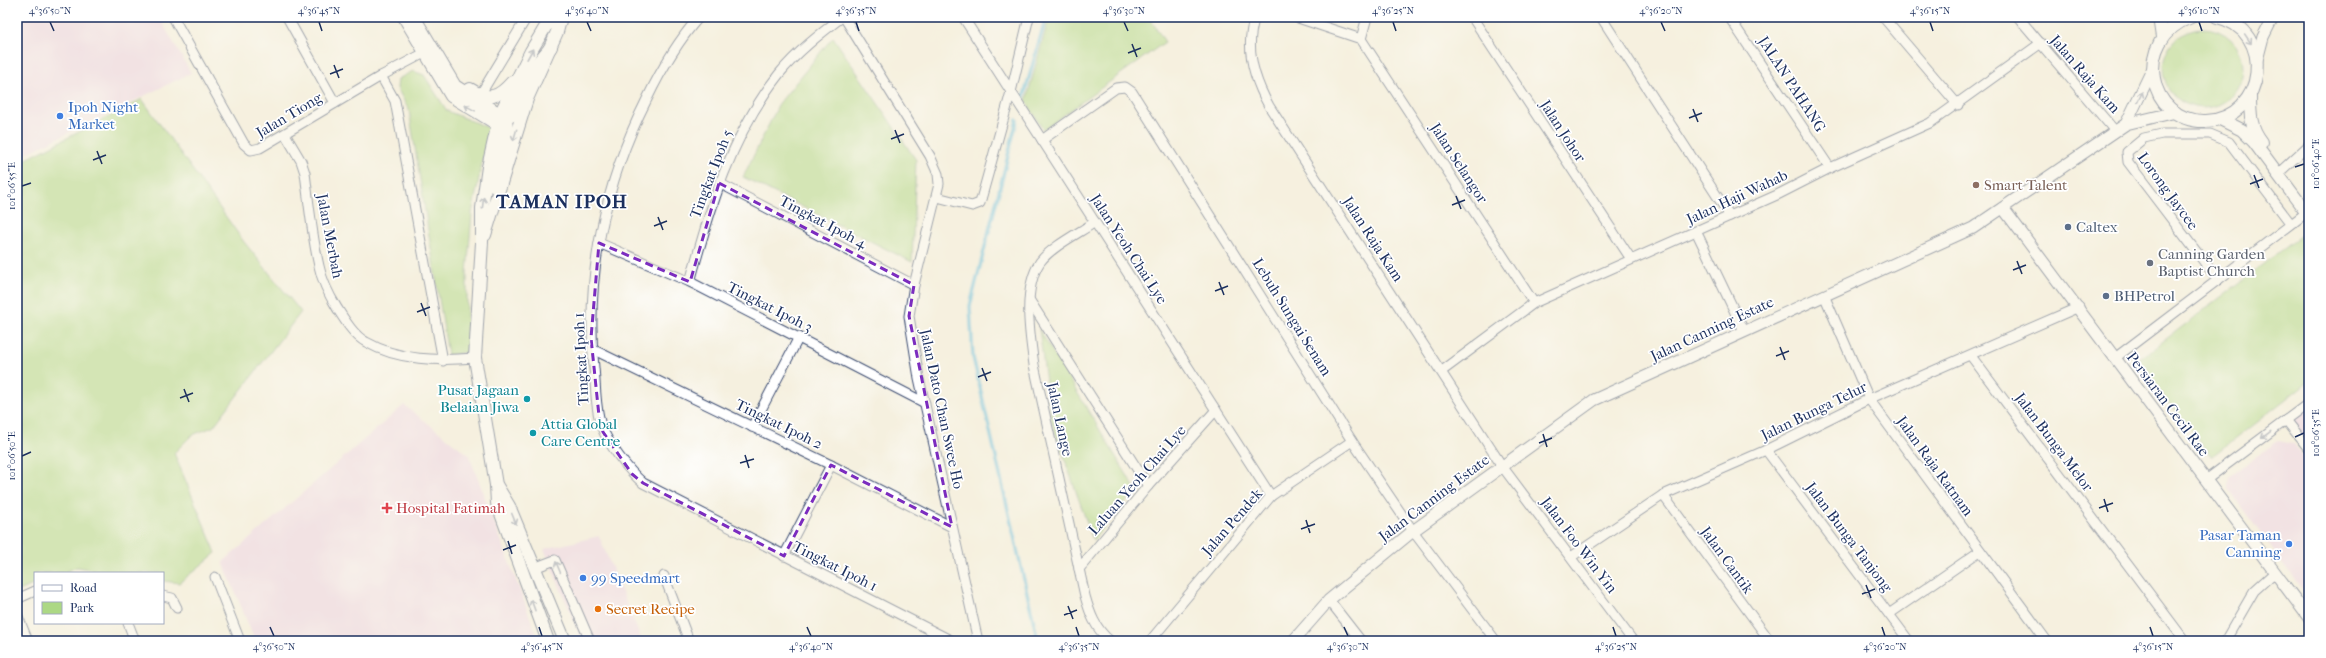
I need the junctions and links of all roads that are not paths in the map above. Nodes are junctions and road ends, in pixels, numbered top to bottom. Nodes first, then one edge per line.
1 (173, 17) edge
2 (287, 17) edge
3 (404, 17) edge
4 (414, 17) edge
5 (527, 17) edge
6 (557, 17) edge
7 (561, 17) edge
8 (699, 17) edge
9 (843, 17) edge
10 (963, 17) edge
11 (1029, 17) edge
12 (1255, 17) edge
13 (1295, 17) edge
14 (1367, 17) edge
15 (1472, 17) edge
16 (1601, 17) edge
17 (1729, 17) edge
18 (1883, 17) edge
19 (2018, 17) edge
20 (2159, 17) edge
21 (2191, 17) edge
22 (2245, 17) edge
23 (2273, 17) edge
24 (2220, 18) edge
25 (2162, 37) junction
26 (1360, 38) junction
27 (2041, 43) junction
28 (551, 47) junction
29 (429, 51) junction
30 (2257, 60) junction
31 (442, 64) junction
32 (2152, 70) junction
33 (518, 75) junction
34 (381, 76) junction
35 (1011, 92) junction
36 (480, 95) junction
37 (2250, 95) junction
38 (336, 103) junction
39 (1958, 105) junction
40 (2176, 112) junction
41 (501, 119) junction
42 (2220, 119) junction
43 (2126, 124) junction
44 (2115, 131) junction
45 (285, 134) junction
46 (1042, 140) junction
47 (2309, 145) edge
48 (1830, 168) junction
49 (2283, 169) junction
50 (719, 183) junction
51 (937, 197) junction
52 (2003, 208) junction
53 (494, 209) junction
54 (2308, 211) edge
55 (1730, 216) junction
56 (1095, 222) junction
57 (2291, 224) junction
58 (1696, 231) junction
59 (482, 242) junction
60 (598, 243) junction
61 (1631, 259) junction
62 (2218, 280) junction
63 (690, 282) junction
64 (914, 286) junction
65 (1824, 295) junction
66 (1030, 301) junction
67 (1534, 303) junction
68 (2079, 307) junction
69 (1744, 331) junction
70 (799, 337) junction
71 (592, 349) junction
72 (1971, 356) junction
73 (475, 358) junction
74 (2115, 358) junction
75 (443, 361) junction
76 (1442, 371) junction
77 (1869, 399) junction
78 (925, 403) junction
79 (2309, 403) edge
80 (1216, 410) junction
81 (2286, 420) junction
82 (752, 427) junction
83 (1352, 441) junction
84 (2309, 449) edge
85 (1766, 450) junction
86 (831, 465) junction
87 (1502, 466) junction
88 (2206, 480) junction
89 (496, 485) junction
90 (1148, 486) junction
91 (1662, 495) junction
92 (1271, 496) junction
93 (952, 528) junction
94 (1413, 531) junction
95 (1980, 551) junction
96 (784, 556) junction
97 (1571, 557) junction
98 (534, 568) junction
99 (1079, 569) junction
100 (2276, 572) junction
101 (664, 576) dead end
102 (215, 577) dead end
103 (34, 592) edge
104 (164, 596) edge
105 (17, 599) edge
106 (1329, 600) junction
107 (177, 608) dead end
108 (17, 614) edge
109 (1889, 614) junction
110 (556, 618) junction
111 (2309, 618) edge
112 (128, 624) edge
113 (28, 641) edge
114 (135, 641) edge
115 (240, 641) edge
116 (548, 641) edge
117 (558, 641) edge
118 (565, 641) edge
119 (590, 641) edge
120 (689, 641) edge
121 (952, 641) edge
122 (978, 641) edge
123 (1110, 641) edge
124 (1150, 641) edge
125 (1293, 641) edge
126 (1361, 641) edge
127 (1496, 641) edge
128 (1633, 641) edge
129 (1770, 641) edge
130 (1909, 641) edge
131 (2047, 641) edge
132 (2185, 641) edge
133 (2225, 641) edge

1 - 45 street, Jalan Tiong
2 - 38 street
3 - 29 main road
4 - 29 main road
5 - 36 street
33 -> 6 main road
7 - 28 main road
8 - 60 street, Tingkat Ipoh 1
9 - 50 street, Tingkat Ipoh 5
9 - 51 street, Jalan Dato Chan Swee Ho
10 - 35 street, Jalan Yeoh Chai Lye
11 - 35 street
12 - 76 street, Jalan Raja Kam
13 - 26 street
14 - 26 street
15 - 61 street, Jalan Johor
16 - 55 street
17 - 48 street, JALAN PAHANG
18 - 39 street
19 - 27 street, Jalan Raja Kam
20 - 25 main road
21 - 25 main road
22 - 24 street
23 - 30 street
24 -> 30 main road
25 - 32 main road
26 - 67 street, Jalan Selangor
27 - 39 street, Jalan Haji Wahab
27 - 44 street, Jalan Raja Kam
28 - 41 main road
28 -> 53 main road
29 - 31 main road
29 - 34 street, Jalan Tiong
41 -> 29 main road
30 - 37 main road
31 - 36 main road
31 - 41 main road
32 - 40 main road
43 -> 32 street
33 - 36 main road
33 - 41 main road
34 - 38 street, Jalan Tiong
34 - 75 street
35 - 46 street, Jalan Yeoh Chai Lye
35 - 51 street
37 - 42 main road
37 - 49 main road
38 - 45 street, Jalan Tiong
39 - 48 street, Jalan Haji Wahab
40 - 42 main road
40 - 43 street
41 - 53 main road
59 -> 41 main road
42 - 54 main road
43 - 44 street, Jalan Canning Estate
44 - 52 street, Jalan Canning Estate
45 - 75 street, Jalan Merbah
46 - 56 street, Jalan Yeoh Chai Lye
46 - 83 street, Lebuh Sungai Senam
47 - 49 street
48 - 55 street, Jalan Haji Wahab
49 - 54 main road
50 - 63 street, Tingkat Ipoh 5
50 - 64 street, Tingkat Ipoh 4
51 - 64 street, Jalan Dato Chan Swee Ho
52 - 65 street, Jalan Canning Estate
52 - 68 street, Persiaran Cecil Rae
53 - 59 main road
54 - 57 street
55 - 58 street, Jalan Haji Wahab
56 - 66 street, Jalan Lange
56 - 80 street, Jalan Yeoh Chai Lye
57 - 62 street
57 - 62 street, Lorong Jaycee
58 - 61 street, Jalan Haji Wahab
58 - 69 street
59 - 73 main road
60 - 63 street, Tingkat Ipoh 3
60 - 71 street, Tingkat Ipoh 1
61 - 67 street, Jalan Haji Wahab
62 - 74 street
63 - 70 street, Tingkat Ipoh 3
64 - 78 street, Jalan Dato Chan Swee Ho
65 - 69 street, Jalan Canning Estate
65 - 77 street, Jalan Raja Ratnam
66 - 90 street
66 - 99 street, Jalan Lange
67 - 76 street, Jalan Haji Wahab
68 - 72 street, Jalan Bunga Telur
68 - 74 street, Persiaran Cecil Rae
69 - 87 street, Jalan Canning Estate
70 - 78 street, Tingkat Ipoh 3
70 - 82 street
71 - 82 street, Tingkat Ipoh 2
71 - 96 street, Tingkat Ipoh 1
72 - 77 street, Jalan Bunga Telur
72 - 132 street, Jalan Bunga Melor
73 - 75 street, Jalan Merbah
73 - 89 main road
74 - 88 street, Persiaran Cecil Rae
76 - 87 street, Jalan Raja Kam
77 - 85 street, Jalan Bunga Telur
77 - 95 street, Jalan Raja Ratnam
78 - 93 street, Jalan Dato Chan Swee Ho
79 - 81 street
80 - 90 street, Laluan Yeoh Chai Lye
80 - 92 street, Jalan Yeoh Chai Lye
81 - 84 street
81 -> 88 street
82 - 86 street, Tingkat Ipoh 2
83 - 92 street, Jalan Pendek
83 - 94 street, Lebuh Sungai Senam
85 - 91 street, Jalan Bunga Telur
85 - 109 street, Jalan Bunga Tanjong
86 - 93 street, Tingkat Ipoh 2
86 - 96 street
87 - 94 street, Jalan Canning Estate
87 - 97 street, Jalan Foo Win Yin
88 - 100 street, Persiaran Cecil Rae
89 -> 98 main road
116 -> 89 main road
90 - 99 street, Laluan Yeoh Chai Lye
91 - 97 street, Jalan Bunga Telur
91 - 129 street, Jalan Cantik
92 - 124 street, Jalan Pendek
93 - 122 street, Jalan Dato Chan Swee Ho
94 - 106 street, Jalan Canning Estate
94 - 127 street, Lebuh Sungai Senam
95 - 109 street
95 - 131 street, Jalan Raja Ratnam
96 - 121 street, Tingkat Ipoh 1
97 - 128 street, Jalan Foo Win Yin
98 - 110 main road
119 -> 98 street
99 - 123 street, Jalan Lange
100 - 111 street, Persiaran Cecil Rae
100 - 133 street
101 - 120 street
102 - 115 street
103 - 105 street
104 - 107 street
106 - 125 street, Jalan Canning Estate
106 - 126 street
108 - 113 street
109 - 130 street, Jalan Bunga Tanjong
110 - 117 street
110 - 118 main road
112 - 114 street

